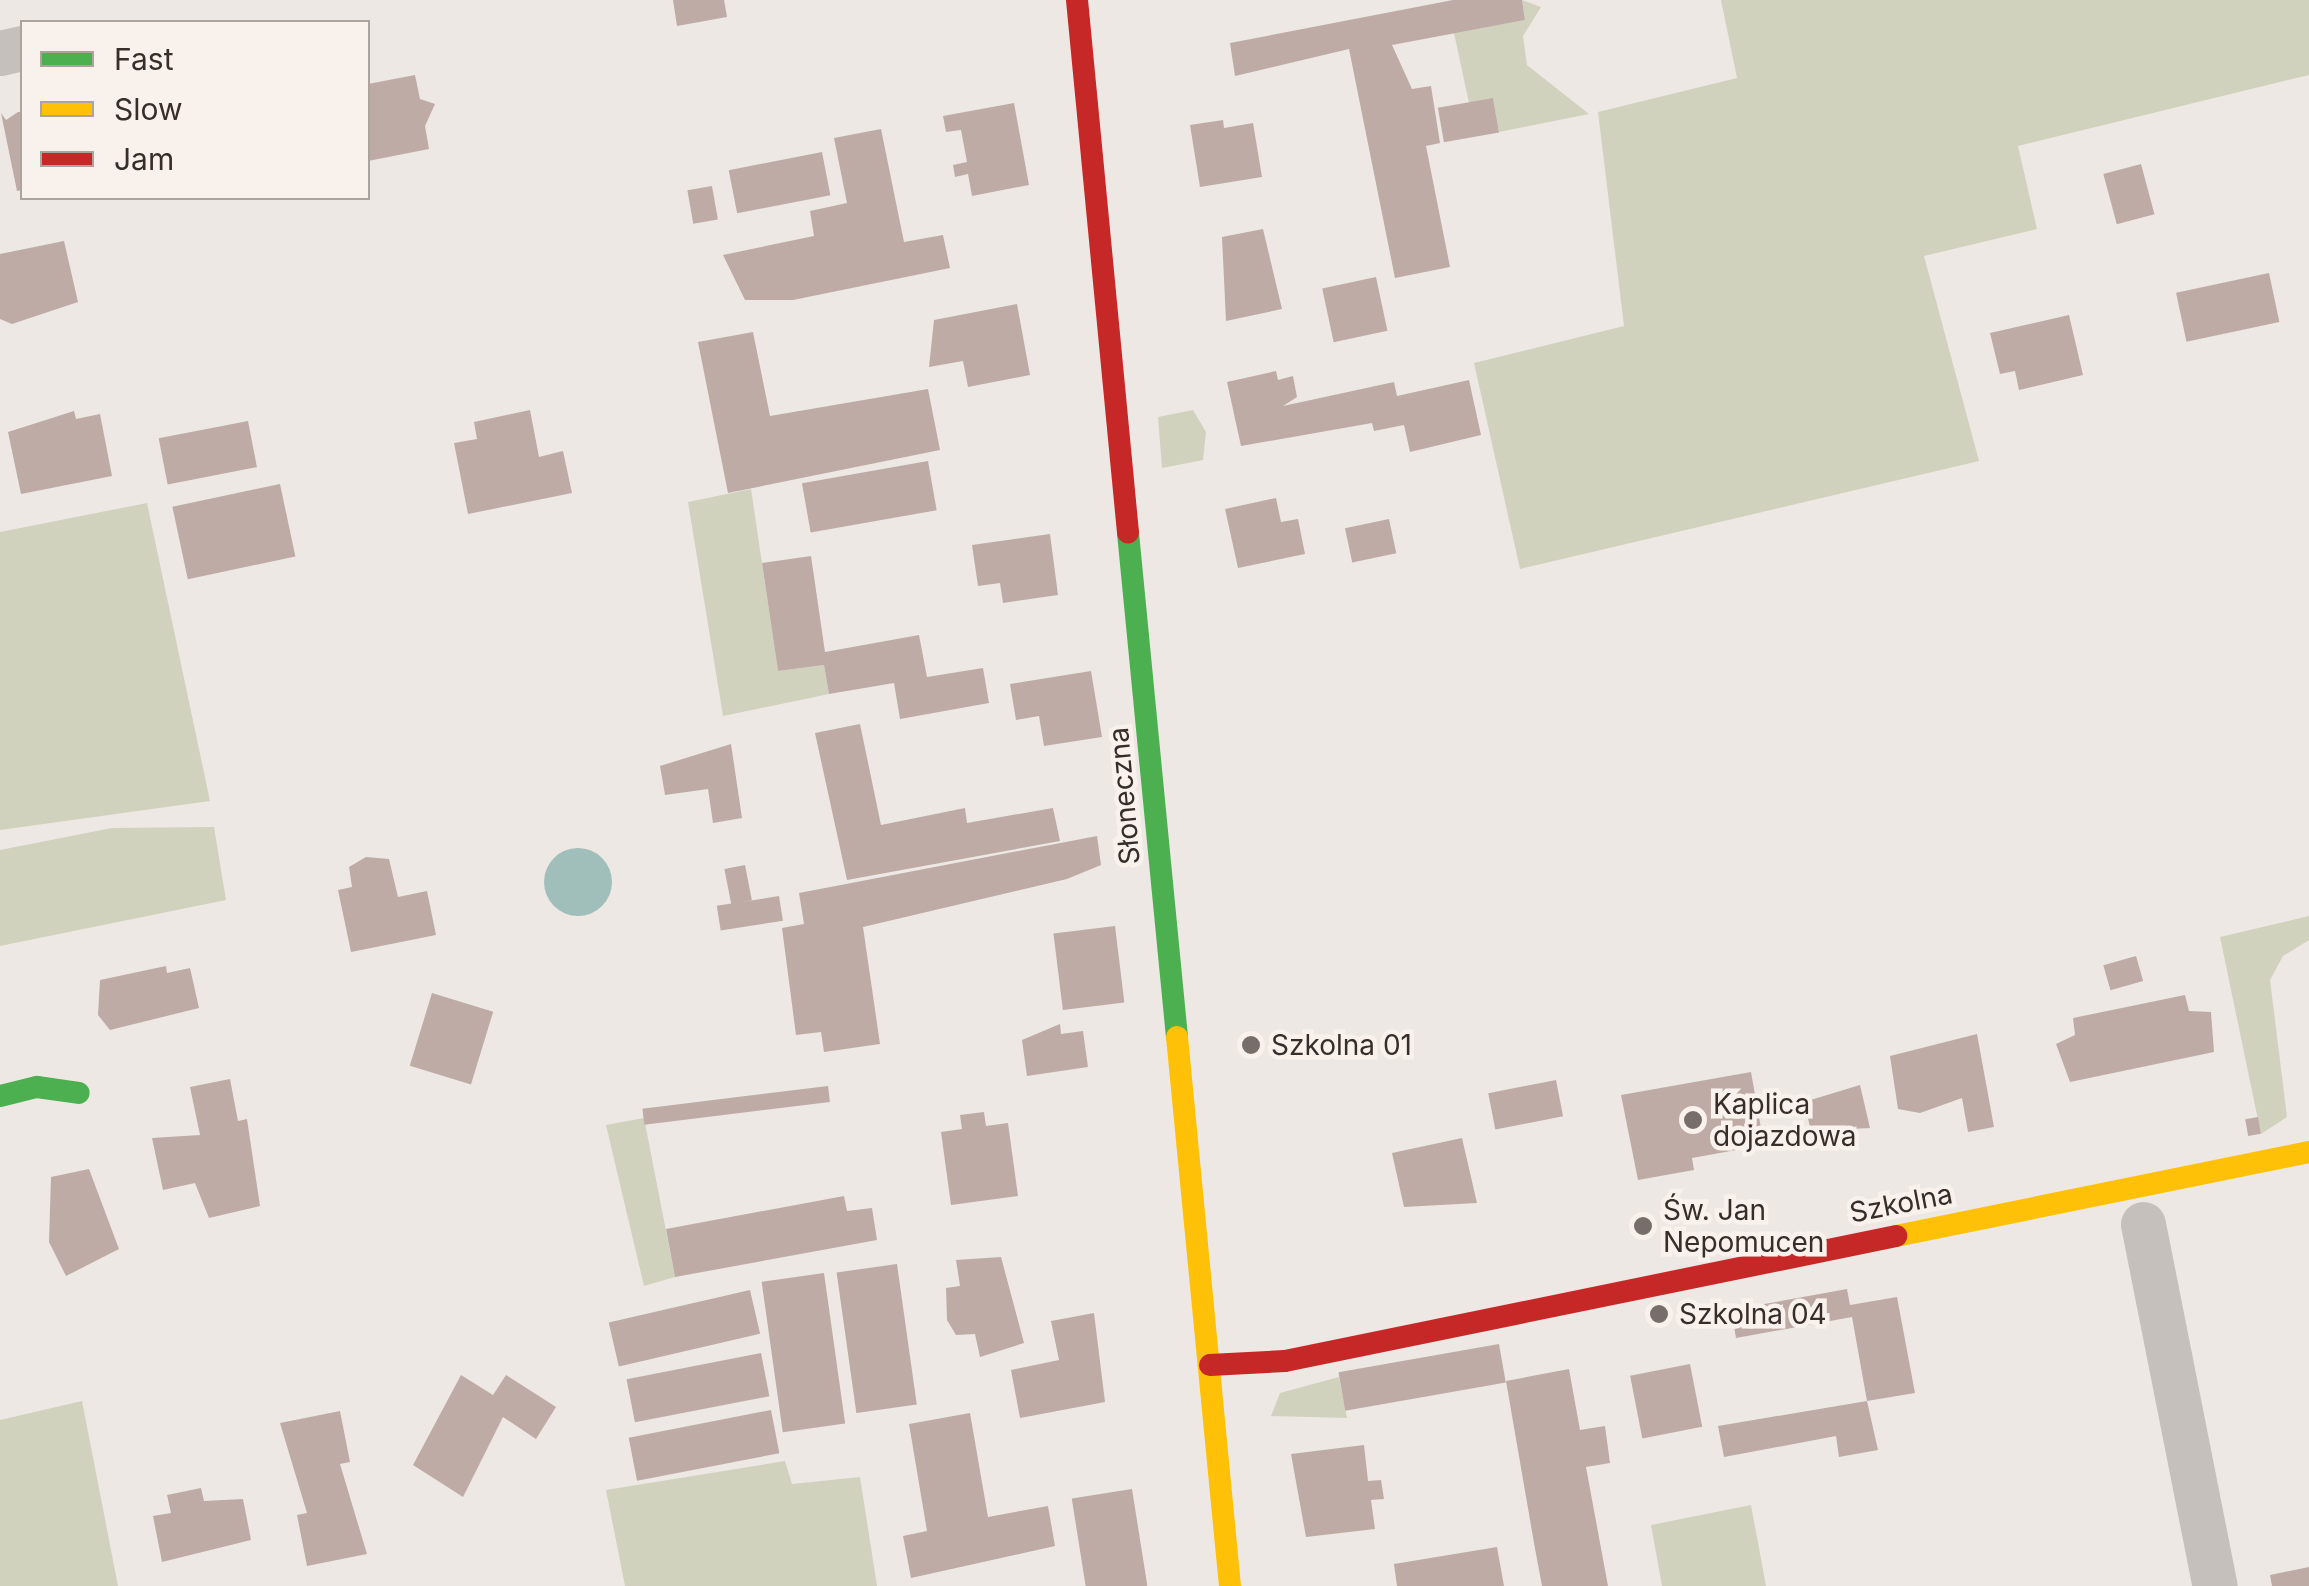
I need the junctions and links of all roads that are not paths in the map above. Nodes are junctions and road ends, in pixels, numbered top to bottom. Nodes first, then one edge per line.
1 (1077, 0) edge
2 (79, 1093) dead end
3 (0, 1096) edge
4 (2309, 1152) edge
5 (2143, 1224) dead end
6 (1210, 1365) junction
7 (1230, 1586) edge
8 (2215, 1586) edge

1 - 6 main road, Słoneczna
2 - 3 main road
4 - 6 main road, Szkolna
5 - 8 street
6 - 7 main road, Słoneczna

